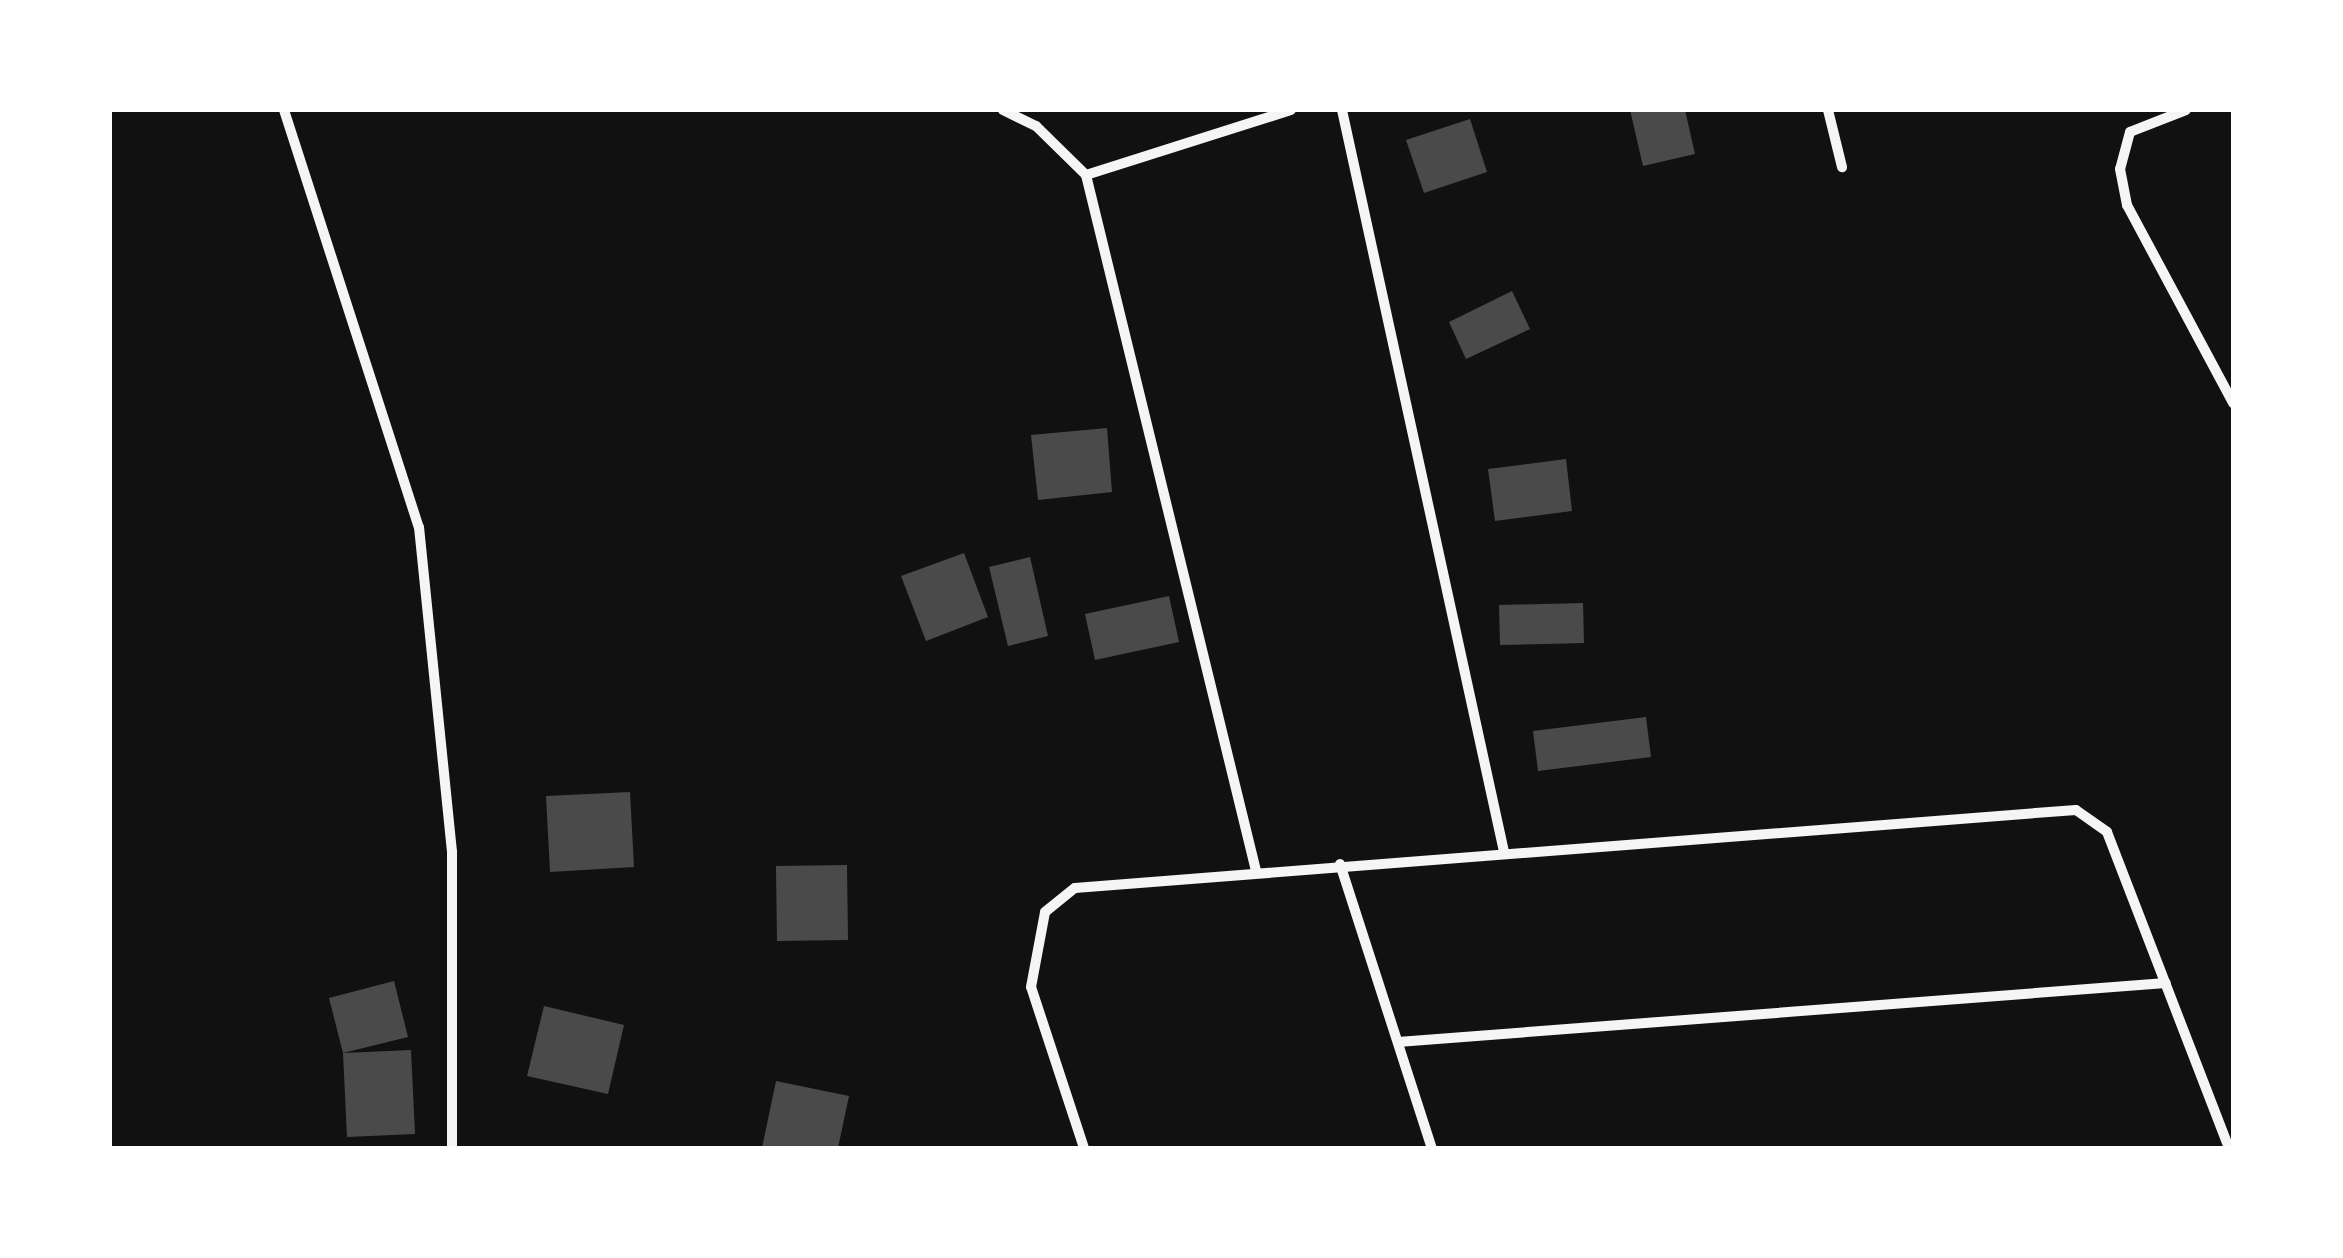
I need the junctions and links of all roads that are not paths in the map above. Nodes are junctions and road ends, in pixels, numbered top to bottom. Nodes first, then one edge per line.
1 (284, 110) edge
2 (1003, 110) edge
3 (1290, 110) edge
4 (1342, 110) edge
5 (1828, 110) edge
6 (2186, 110) edge
7 (1842, 167) dead end
8 (1086, 175) junction
9 (2233, 403) edge
10 (1504, 852) junction
11 (1340, 864) junction
12 (1256, 871) junction
13 (2166, 983) junction
14 (1398, 1042) junction
15 (452, 1148) edge
16 (1084, 1148) edge
17 (1432, 1148) edge
18 (2229, 1148) edge

1 - 15 street
2 - 8 street
3 - 8 street
4 - 10 street
5 - 7 street
6 - 9 street
8 - 12 street
10 - 11 street
10 - 13 street
11 - 12 street
11 - 14 street
12 - 16 street
13 - 14 street
13 - 18 street
14 - 17 street

